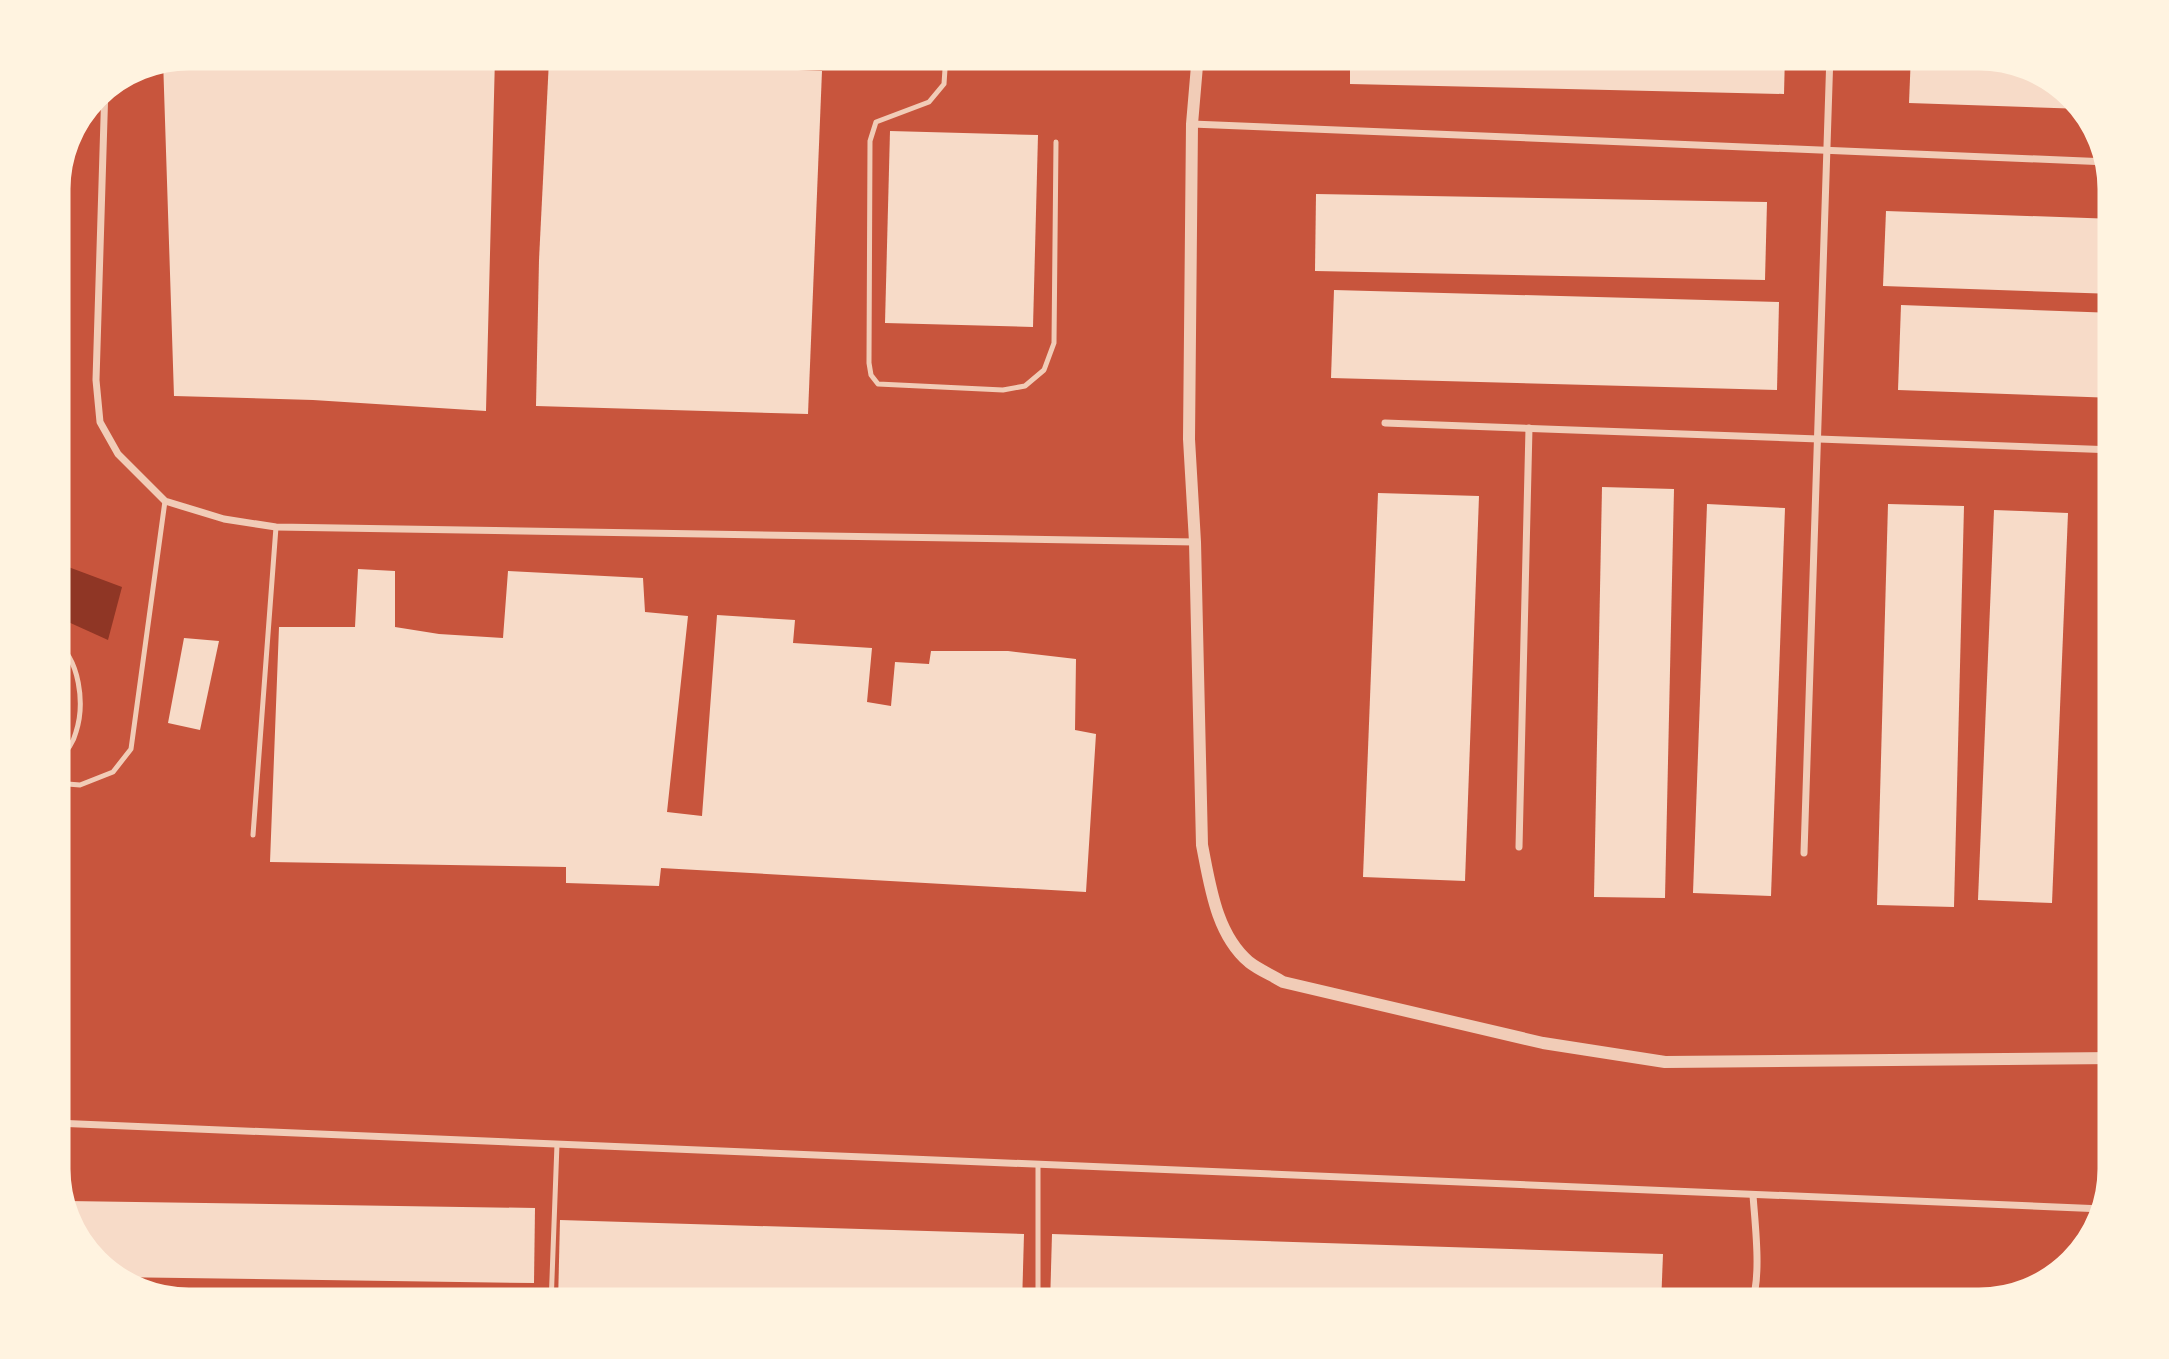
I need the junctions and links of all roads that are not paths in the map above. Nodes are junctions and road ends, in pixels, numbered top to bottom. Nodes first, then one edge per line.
1 (945, 66) edge
2 (1197, 66) edge
3 (1830, 66) edge
4 (105, 101) edge
5 (1192, 124) junction
6 (1056, 142) dead end
7 (1827, 150) junction
8 (2099, 162) edge
9 (1385, 423) dead end
10 (1529, 428) junction
11 (1817, 439) junction
12 (2102, 450) edge
13 (165, 500) junction
14 (276, 527) junction
15 (1195, 542) junction
16 (67, 654) edge
17 (67, 751) edge
18 (67, 784) edge
19 (253, 835) dead end
20 (1519, 847) dead end
21 (1804, 853) dead end
22 (2102, 1058) edge
23 (67, 1124) edge
24 (557, 1144) junction
25 (1038, 1165) junction
26 (1753, 1195) junction
27 (2096, 1209) edge
28 (551, 1292) edge
29 (1038, 1292) edge
30 (1755, 1292) edge

1 - 6 lane
2 - 5 street
3 - 7 street
4 - 13 street
5 - 7 street
5 - 15 street
7 - 8 street
7 - 11 street
9 - 10 street
10 - 11 street
10 - 20 street
11 - 12 street
11 - 21 street
13 - 14 street
13 - 18 lane
14 - 15 street
14 - 19 lane
15 - 22 street
16 - 17 lane
23 - 24 street
24 - 25 street
24 - 28 lane
25 - 26 street
25 - 29 lane
26 - 27 street
26 - 30 street

